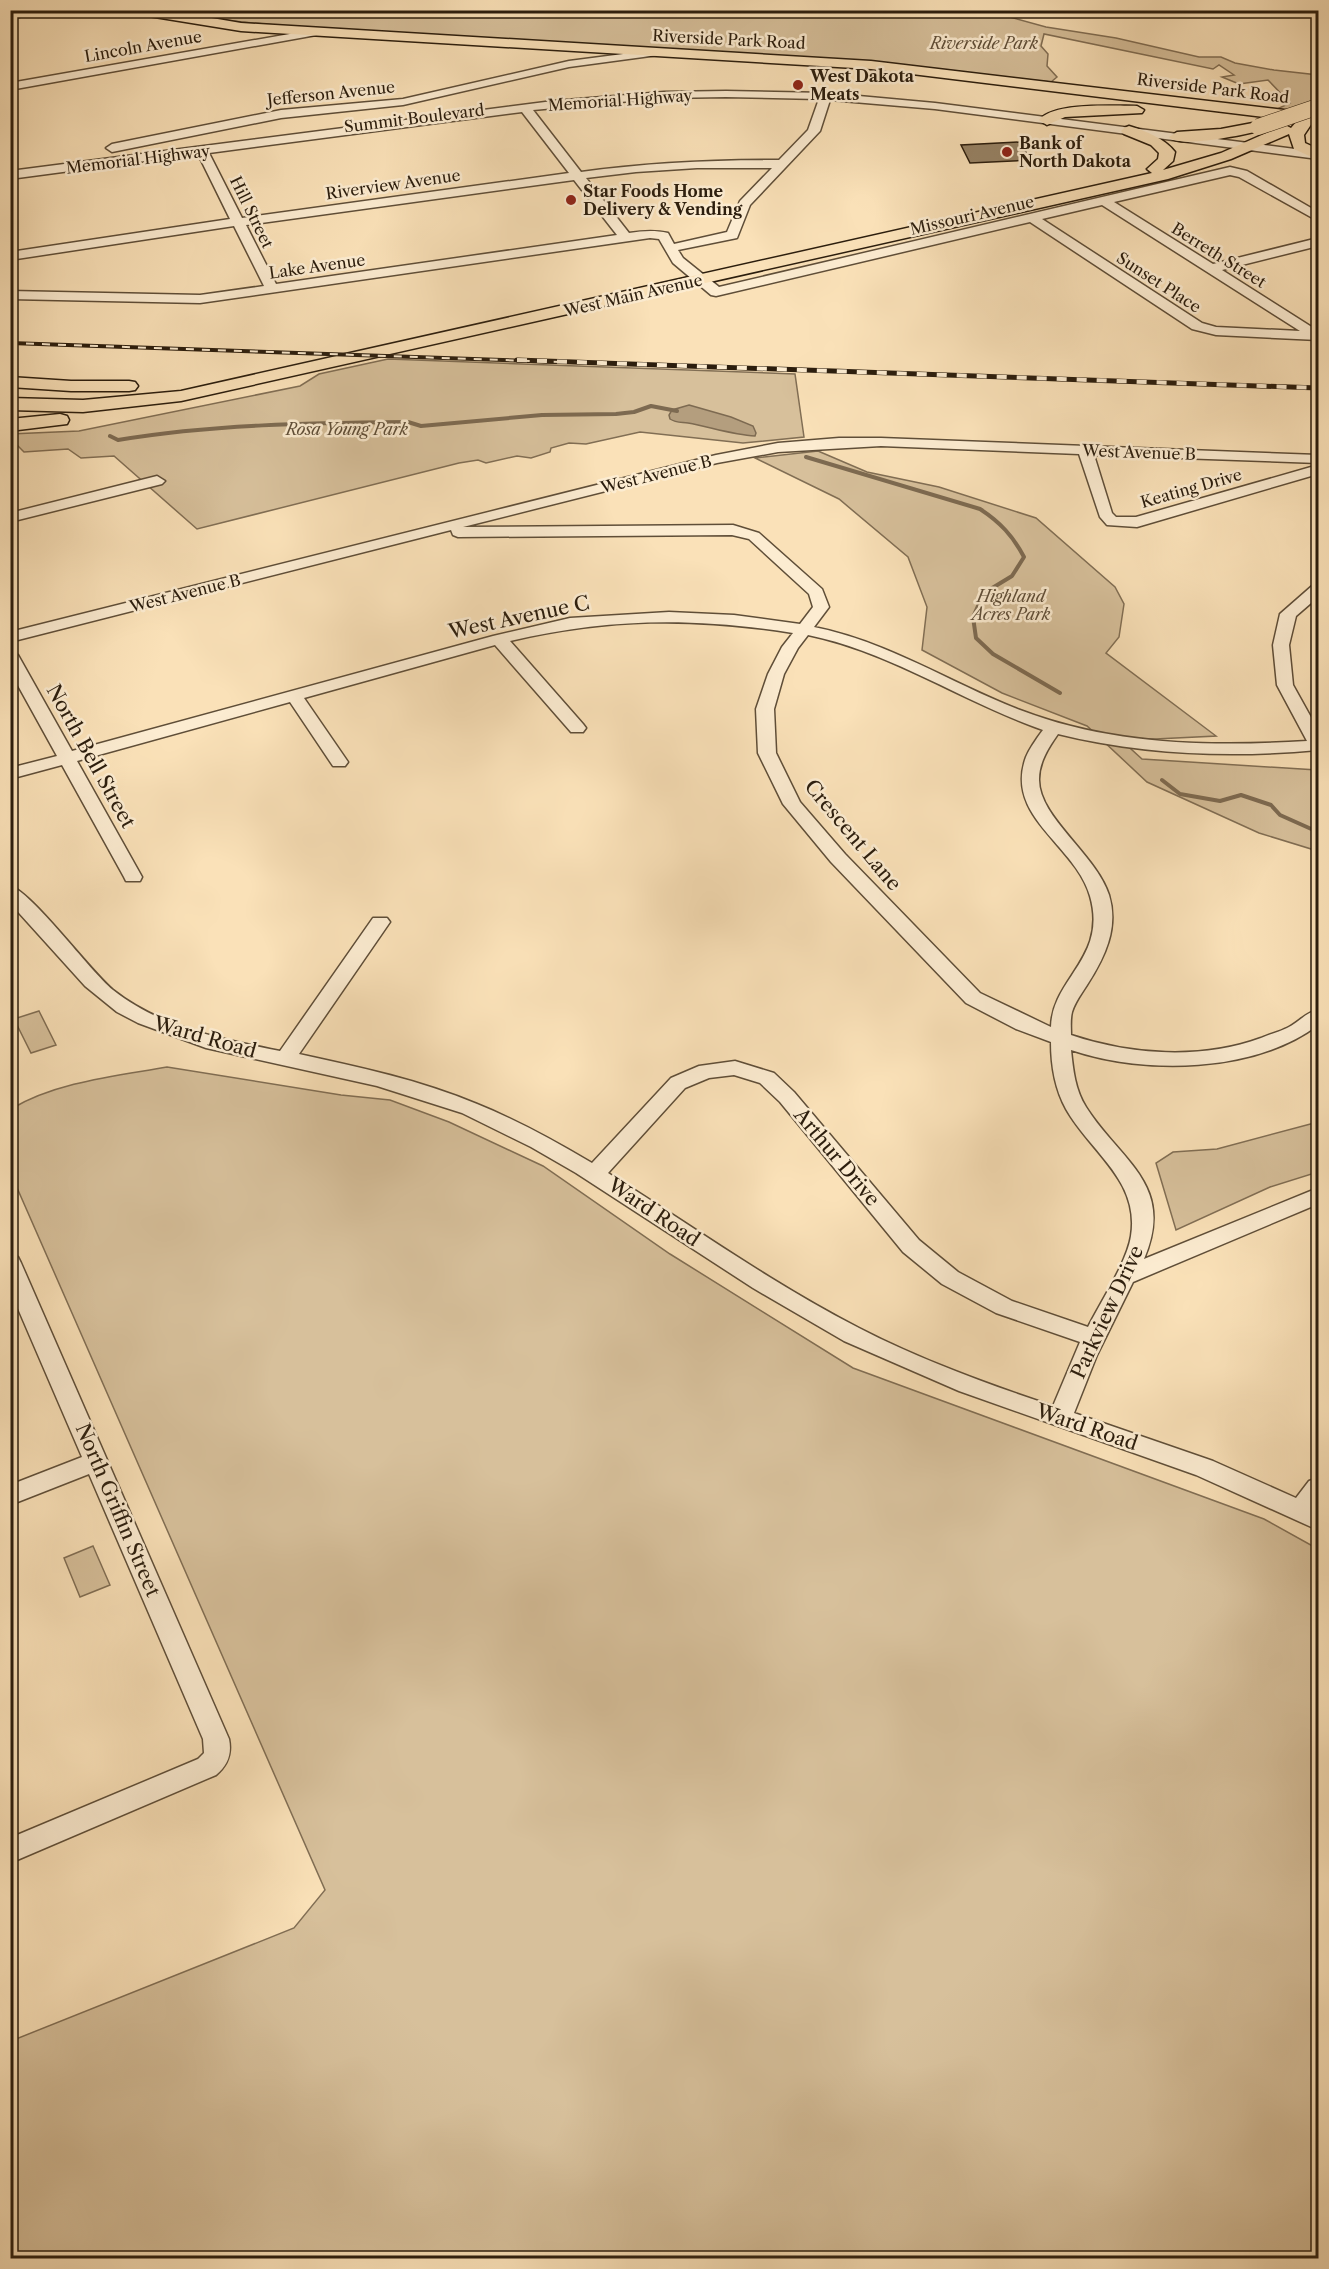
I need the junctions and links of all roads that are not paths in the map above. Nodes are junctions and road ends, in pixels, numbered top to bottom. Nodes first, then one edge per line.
1 (44, 10) edge
2 (136, 10) edge
3 (10, 16) edge
4 (318, 32) junction
5 (654, 53) junction
6 (10, 87) edge
7 (825, 102) junction
8 (1197, 104) junction
9 (525, 108) junction
10 (1315, 114) edge
11 (533, 119) junction
12 (1047, 120) junction
13 (1278, 130) junction
14 (1129, 131) junction
15 (1177, 137) junction
16 (1240, 146) junction
17 (95, 151) dead end
18 (1318, 155) edge
19 (205, 156) junction
20 (35, 159) dead end
21 (10, 162) edge
22 (782, 164) junction
23 (1155, 169) junction
24 (10, 175) edge
25 (576, 175) junction
26 (10, 188) edge
27 (1104, 201) junction
28 (1318, 217) edge
29 (1032, 218) junction
30 (237, 222) junction
31 (626, 237) junction
32 (1318, 242) edge
33 (672, 248) junction
34 (10, 256) edge
35 (1211, 269) junction
36 (695, 276) junction
37 (272, 289) junction
38 (10, 295) edge
39 (1318, 336) edge
40 (204, 378) junction
41 (10, 382) edge
42 (181, 396) junction
43 (10, 399) edge
44 (10, 404) edge
45 (10, 425) edge
46 (1085, 450) junction
47 (1318, 459) edge
48 (1318, 469) edge
49 (157, 481) dead end
50 (10, 518) edge
51 (424, 532) junction
52 (1318, 589) edge
53 (803, 631) junction
54 (10, 637) edge
55 (499, 639) junction
56 (10, 656) edge
57 (294, 696) junction
58 (1053, 727) junction
59 (578, 728) dead end
60 (1318, 745) edge
61 (67, 759) junction
62 (339, 762) dead end
63 (10, 774) edge
64 (133, 877) dead end
65 (10, 892) edge
66 (380, 922) dead end
67 (1318, 1016) edge
68 (1061, 1039) junction
69 (285, 1059) junction
70 (595, 1173) junction
71 (1318, 1196) edge
72 (10, 1263) edge
73 (1126, 1276) junction
74 (1093, 1338) junction
75 (1060, 1418) junction
76 (97, 1461) junction
77 (1318, 1488) edge
78 (10, 1495) edge
79 (1310, 1515) edge
80 (10, 1851) edge

1 - 3 street
2 - 4 main road, Riverside Park Road
4 - 5 main road, Riverside Park Road
4 - 6 street, Lincoln Avenue
5 - 8 main road, Riverside Park Road
5 - 17 street, Jefferson Avenue
7 - 9 street, Memorial Highway
7 - 11 street, Summit Boulevard
7 - 12 street, Memorial Highway
7 - 22 street
8 - 10 main road, Riverside Park Road
8 - 12 main road
9 - 11 street
9 - 19 street, Memorial Highway
10 - 13 main road, bridge
10 - 13 main road
11 - 19 street, Summit Boulevard
11 - 25 street
12 - 14 street, Memorial Highway
13 - 15 main road
13 - 16 main road
13 - 18 main road
14 - 15 street, Memorial Highway
14 - 23 main road
15 - 16 street, Memorial Highway
16 - 18 street, Memorial Highway
16 - 23 main road, West Main Avenue
16 - 36 main road, West Main Avenue
19 - 24 street, Memorial Highway
19 - 26 street, Summit Boulevard
19 - 30 street, Hill Street
20 - 21 street
22 - 25 street, Riverview Avenue
22 - 33 street
23 - 36 main road, West Main Avenue
25 - 30 street, Riverview Avenue
25 - 31 street
27 - 28 street, Missouri Avenue
27 - 29 street, Missouri Avenue
27 - 35 street, Berreth Street
29 - 36 street, Missouri Avenue
29 - 39 street, Sunset Place
30 - 34 street, Riverview Avenue
30 - 37 street, Hill Street
31 - 33 street, Lake Avenue
31 - 37 street, Lake Avenue
32 - 35 street
33 - 36 street
35 - 39 street, Berreth Street
36 - 40 main road, West Main Avenue
36 - 42 main road, West Main Avenue
37 - 38 street, Lake Avenue
40 - 41 main road, West Main Avenue
40 - 43 main road
42 - 44 main road, West Main Avenue
42 - 45 main road
46 - 47 street, West Avenue B
46 - 48 street, Keating Drive
46 - 51 street, West Avenue B
49 - 50 street
51 - 53 street, Crescent Lane
51 - 54 street, West Avenue B
52 - 60 street
53 - 55 street, West Avenue C
53 - 58 street, West Avenue C
53 - 68 street, Crescent Lane
55 - 57 street, West Avenue C
55 - 59 street
56 - 61 street, North Bell Street
57 - 61 street, West Avenue C
57 - 62 street
58 - 60 street, West Avenue C
58 - 68 street, Parkview Drive
61 - 63 street, West Avenue C
61 - 64 street, North Bell Street
65 - 69 street, Ward Road
66 - 69 street
67 - 68 street, Crescent Lane
68 - 73 street, Parkview Drive
69 - 70 street, Ward Road
70 - 74 street, Arthur Drive
70 - 75 street, Ward Road
71 - 73 street
72 - 76 street, North Griffin Street
73 - 74 street, Parkview Drive
74 - 75 street, Parkview Drive
75 - 79 street, Ward Road
76 - 78 street
76 - 80 street, North Griffin Street
77 - 79 street

